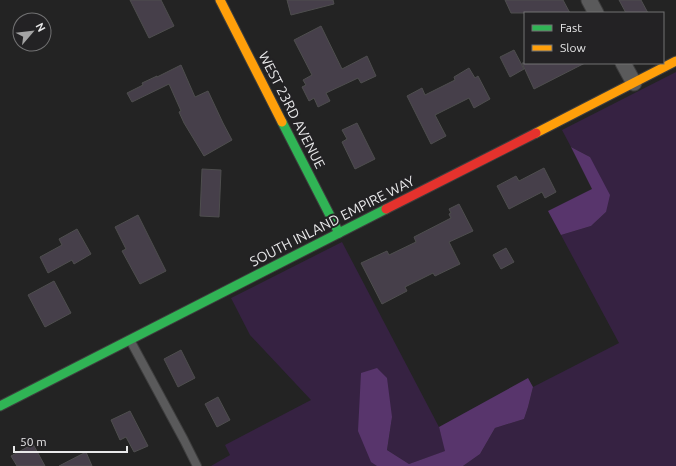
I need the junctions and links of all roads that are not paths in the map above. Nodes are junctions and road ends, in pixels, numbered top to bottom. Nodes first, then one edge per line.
1 (220, 0) edge
2 (589, 0) edge
3 (595, 12) edge
4 (676, 61) edge
5 (624, 64) edge
6 (634, 83) junction
7 (339, 234) junction
8 (130, 340) junction
9 (0, 406) edge
10 (197, 466) edge

1 - 7 street, WEST 23RD AVENUE
2 - 3 street
4 - 6 street, SOUTH INLAND EMPIRE WAY
5 - 6 street
6 - 7 street, SOUTH INLAND EMPIRE WAY
7 - 8 street, SOUTH INLAND EMPIRE WAY
8 - 9 street, SOUTH INLAND EMPIRE WAY
8 - 10 lane

